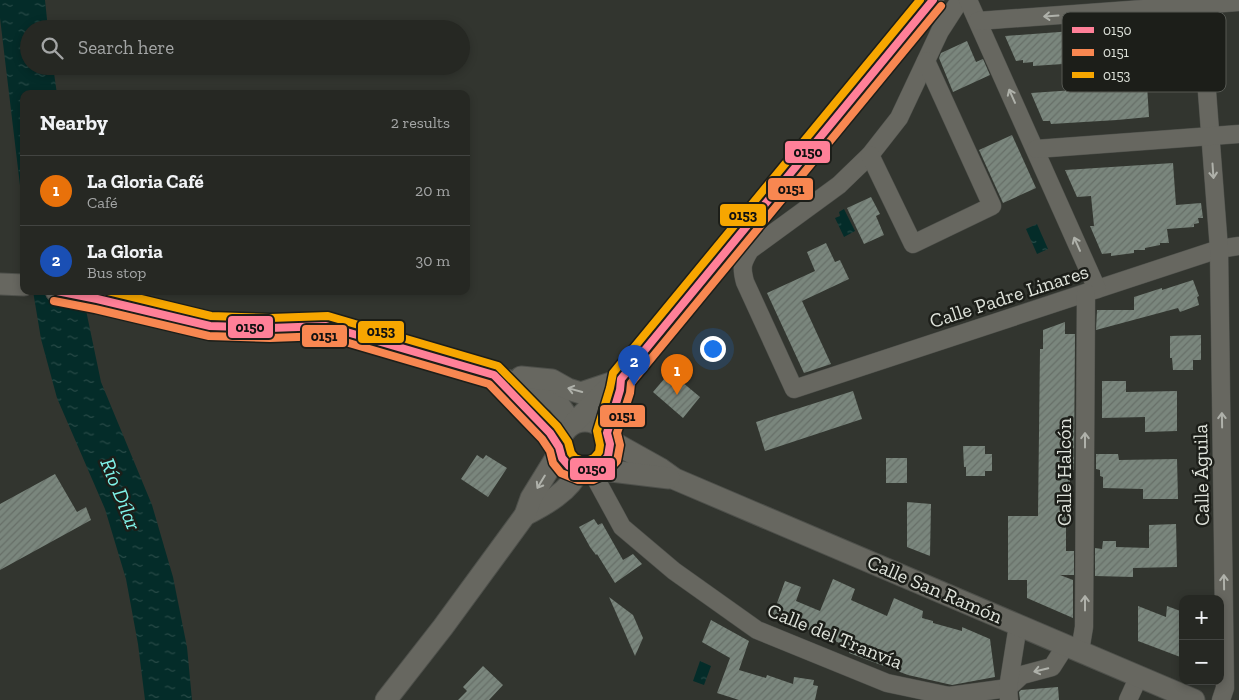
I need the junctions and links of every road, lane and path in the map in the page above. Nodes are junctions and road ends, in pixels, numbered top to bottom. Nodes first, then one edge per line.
1 (933, 0) edge
2 (960, 0) edge
3 (968, 0) edge
4 (1200, 2) edge
5 (1239, 2) edge
6 (1083, 12) edge
7 (1062, 14) edge
8 (978, 21) junction
9 (926, 60) junction
10 (1207, 92) edge
11 (1239, 134) edge
12 (1210, 136) junction
13 (1036, 149) junction
14 (870, 155) junction
15 (1239, 246) edge
16 (1219, 249) junction
17 (0, 284) edge
18 (20, 285) edge
19 (1091, 291) junction
20 (76, 295) edge
21 (494, 376) junction
22 (621, 379) junction
23 (574, 423) junction
24 (608, 438) junction
25 (560, 449) junction
26 (590, 469) junction
27 (675, 479) junction
28 (526, 515) junction
29 (1232, 560) edge
30 (1018, 625) junction
31 (1073, 648) junction
32 (1139, 676) junction
33 (887, 691) edge
34 (1009, 694) edge
35 (386, 700) edge
36 (1128, 700) edge
37 (1194, 700) edge
38 (1220, 700) edge

1 - 22 street
2 - 9 street
3 - 8 street
4 - 5 street
4 -> 6 street
7 -> 8 street
13 -> 8 street
9 - 14 street
9 - 14 street
10 - 12 street, Calle Águila
11 - 12 street
12 - 13 street
12 -> 16 street, Calle Águila
19 -> 13 street
14 - 19 street, Calle Padre Linares
15 - 16 street, Calle Padre Linares
16 - 19 street, Calle Padre Linares
29 -> 16 street, Calle Águila
17 - 18 street
31 -> 19 street, Calle Halcón
20 - 21 street
22 -> 21 street
21 - 23 street
21 - 25 street
22 - 23 street
22 - 24 street
23 - 24 street
23 - 25 street
24 - 26 street
24 - 27 street, Calle San Ramón
25 - 26 street
25 -> 28 street
26 - 27 street, Calle San Ramón
26 - 28 street
26 - 33 street, Calle del Tranvía
27 - 30 street, Calle San Ramón
28 - 35 street
38 -> 29 street, Calle Águila
30 - 31 street, Calle San Ramón
30 - 34 street
31 - 32 street, Calle San Ramón
31 -> 34 street
32 - 36 street
32 - 37 street, Calle San Ramón
33 - 34 street, Calle del Tranvía

